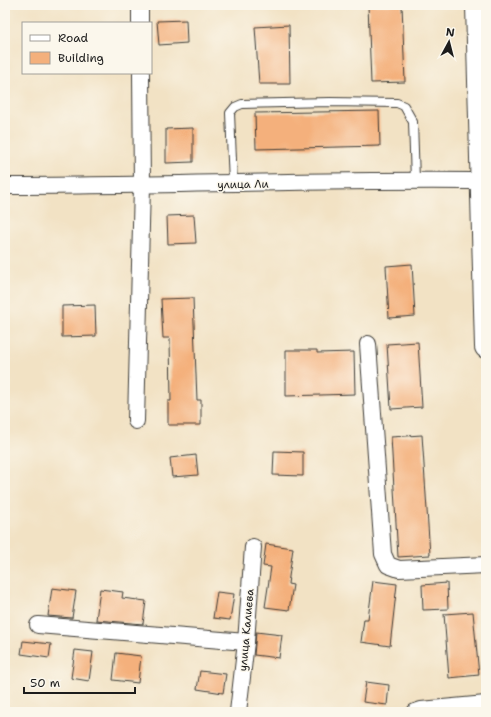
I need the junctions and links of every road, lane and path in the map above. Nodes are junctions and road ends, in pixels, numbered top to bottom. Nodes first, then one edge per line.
1 (140, 5) edge
2 (477, 5) edge
3 (140, 22) edge
4 (141, 74) edge
5 (415, 180) junction
6 (482, 181) junction
7 (233, 184) junction
8 (5, 186) edge
9 (142, 186) junction
10 (368, 344) dead end
11 (486, 347) edge
12 (136, 421) dead end
13 (253, 547) dead end
14 (486, 565) edge
15 (38, 625) dead end
16 (246, 642) junction
17 (486, 704) edge
18 (238, 712) edge
19 (416, 712) edge

1 - 3 street
2 - 6 street
4 - 9 street
5 - 6 street, улица Ли
5 - 7 street, улица Ли
5 - 7 lane
6 - 11 street
7 - 9 street, улица Ли
8 - 9 street, улица Ли
9 - 12 street
10 - 14 street
13 - 16 street, улица Калиева
15 - 16 street
16 - 18 street, улица Калиева
17 - 19 street

